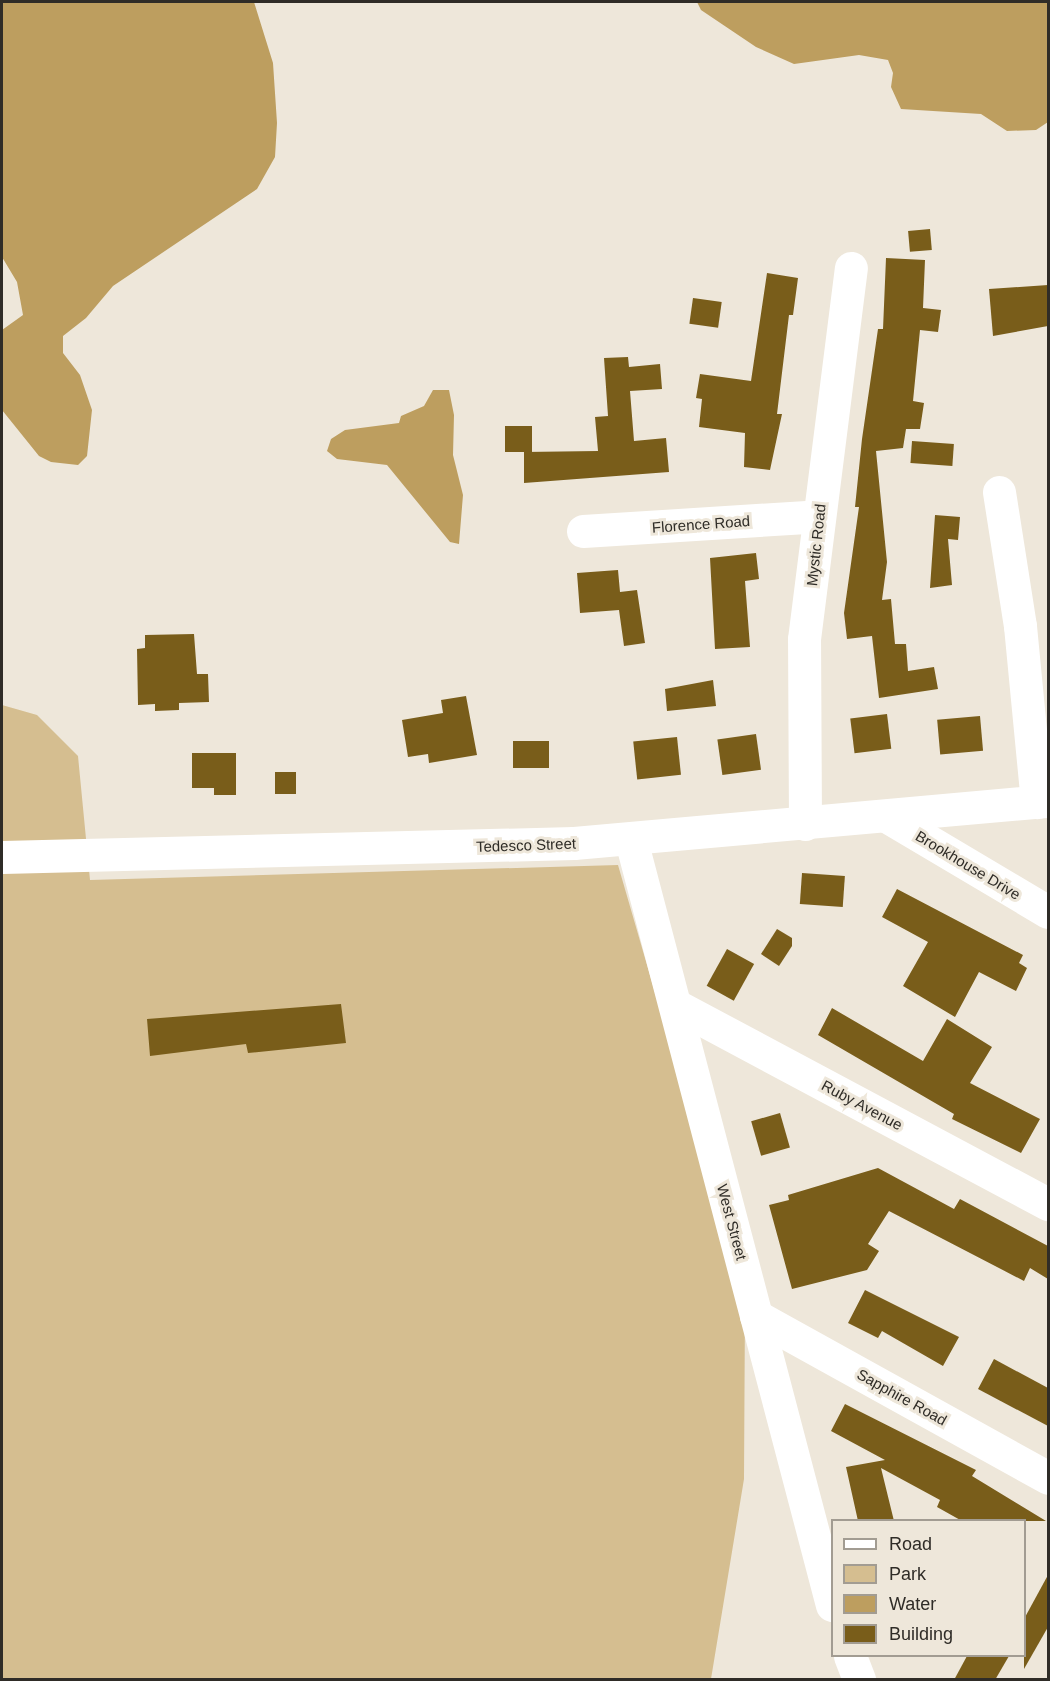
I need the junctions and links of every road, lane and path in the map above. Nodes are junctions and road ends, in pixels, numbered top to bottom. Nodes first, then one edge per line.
1 (851, 268) dead end
2 (999, 492) dead end
3 (819, 516) junction
4 (583, 531) dead end
5 (1045, 804) edge
6 (888, 817) junction
7 (805, 824) junction
8 (631, 840) junction
9 (2, 857) edge
10 (1048, 912) edge
11 (675, 1005) junction
12 (1048, 1204) edge
13 (756, 1316) junction
14 (1048, 1478) edge
15 (831, 1601) edge
16 (850, 1657) edge
17 (859, 1680) edge

1 - 3 street, Mystic Road
2 - 5 street
3 - 4 street, Florence Road
3 - 7 street, Mystic Road
5 - 6 street, Tedesco Street
6 - 7 street, Tedesco Street
6 - 10 street, Brookhouse Drive
7 - 8 street, Tedesco Street
8 - 9 street, Tedesco Street
8 - 11 street, West Street
11 - 12 street, Ruby Avenue
11 - 13 street, West Street
13 - 14 street, Sapphire Road
13 - 15 street, West Street
16 - 17 street

